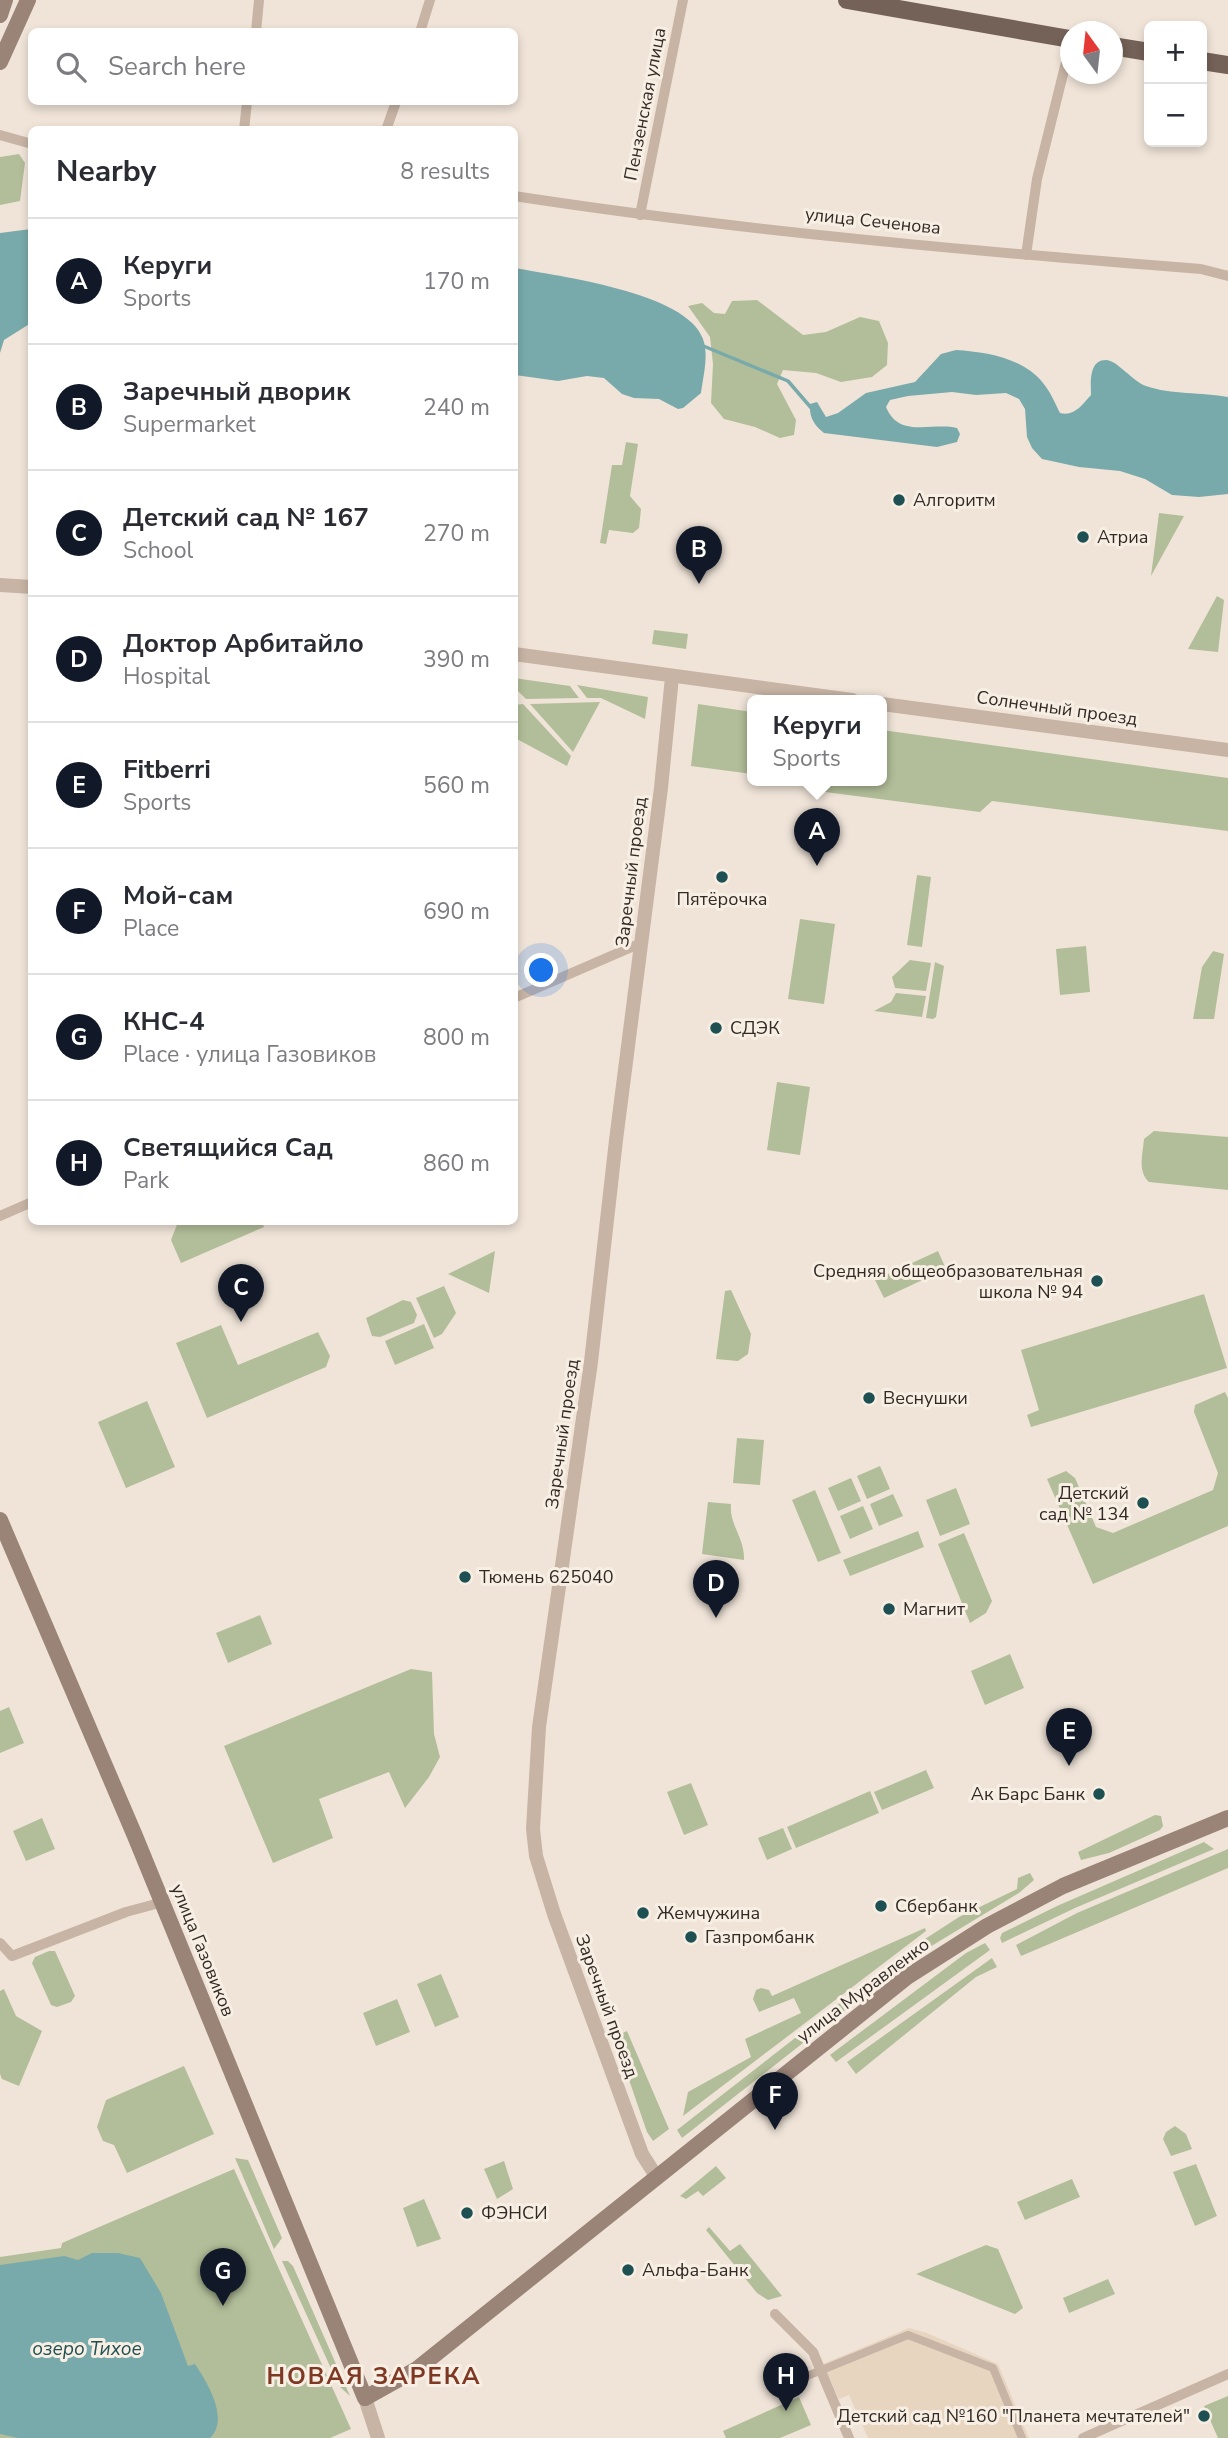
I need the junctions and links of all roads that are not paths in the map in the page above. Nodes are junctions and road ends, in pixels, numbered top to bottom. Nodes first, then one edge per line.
1 (5, 0) edge
2 (28, 0) edge
3 (259, 0) edge
4 (430, 0) edge
5 (683, 0) edge
6 (847, 0) edge
7 (0, 15) edge
8 (256, 28) edge
9 (421, 28) edge
10 (1060, 37) edge
11 (1123, 48) edge
12 (1144, 51) edge
13 (0, 62) edge
14 (1207, 62) edge
15 (1228, 65) edge
16 (1061, 84) edge
17 (247, 105) edge
18 (395, 105) edge
19 (244, 126) edge
20 (387, 126) edge
21 (0, 135) edge
22 (28, 143) edge
23 (518, 196) edge
24 (640, 215) junction
25 (1026, 254) junction
26 (1228, 276) edge
27 (0, 585) edge
28 (28, 587) edge
29 (518, 655) edge
30 (672, 677) junction
31 (813, 695) edge
32 (887, 705) edge
33 (1228, 750) edge
34 (641, 943) junction
35 (518, 996) edge
36 (28, 1204) edge
37 (0, 1216) edge
38 (0, 1520) edge
39 (1228, 1818) edge
40 (163, 1902) junction
41 (0, 1943) edge
42 (656, 2176) junction
43 (775, 2314) dead end
44 (821, 2370) junction
45 (1228, 2374) edge
46 (807, 2376) dead end
47 (365, 2398) junction
48 (1083, 2437) edge
49 (379, 2438) edge
50 (849, 2438) edge
51 (1022, 2438) edge

1 - 7 main road
2 - 13 main road
3 - 8 street
4 - 9 street
5 - 24 street, Пензенская улица
6 - 10 main road
11 - 12 main road
14 - 15 main road
16 - 25 street
17 - 19 street
18 - 20 street
21 - 22 street
23 - 24 street, улица Сеченова
24 - 25 street, улица Сеченова
25 - 26 street, улица Сеченова
27 - 28 street
29 - 30 street
30 - 31 street
30 - 34 street, Заречный проезд
32 - 33 street, Солнечный проезд
34 - 35 street
34 - 42 street, Заречный проезд
36 - 37 street
38 - 40 main road, улица Газовиков
39 - 42 main road, улица Муравленко
40 - 41 street
40 - 47 main road, улица Газовиков
42 - 47 main road
43 - 44 street
44 - 46 street
44 - 50 street
44 - 51 street
45 - 48 street
47 - 49 street, улица Газовиков

